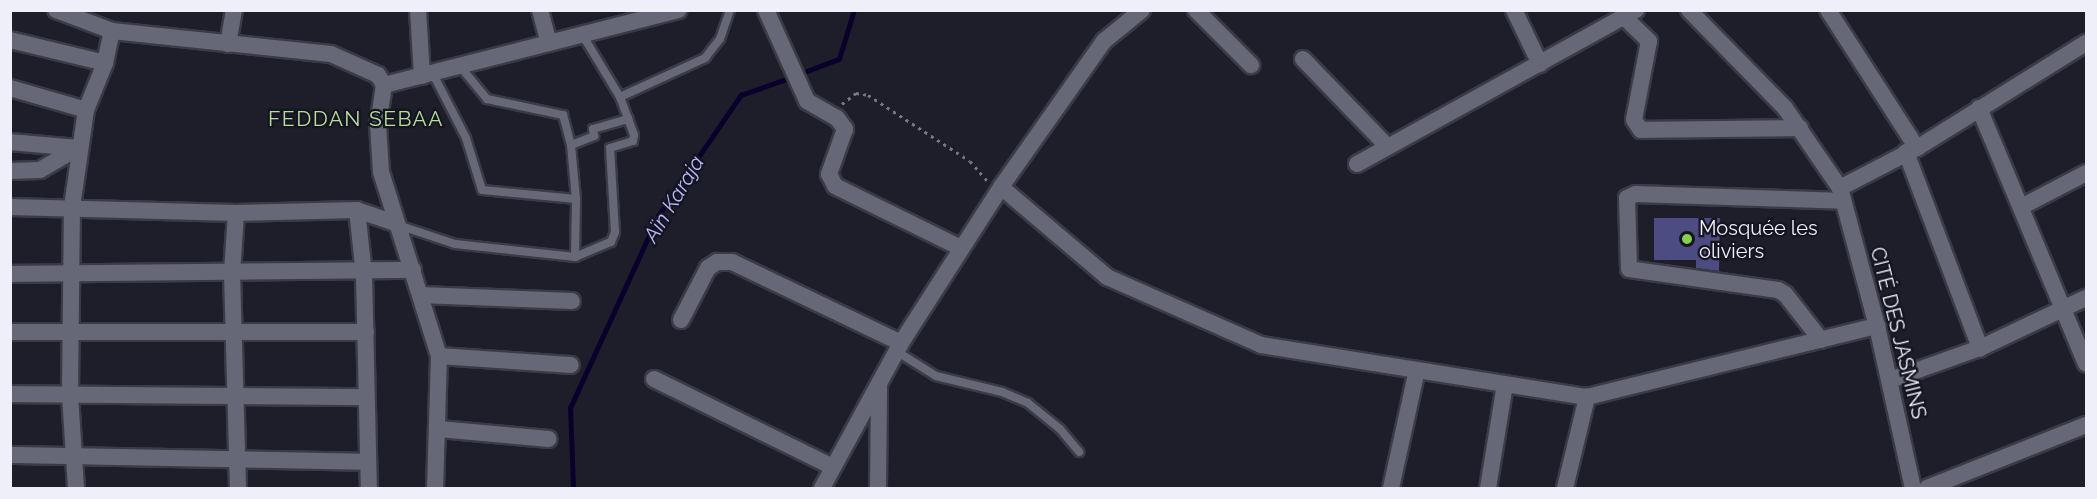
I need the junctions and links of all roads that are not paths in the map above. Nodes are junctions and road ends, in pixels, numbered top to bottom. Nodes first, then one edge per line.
1 (56, 10) edge
2 (234, 10) edge
3 (418, 10) edge
4 (540, 10) edge
5 (679, 10) edge
6 (730, 10) edge
7 (766, 10) edge
8 (1142, 10) edge
9 (1196, 10) edge
10 (1514, 10) edge
11 (1828, 10) edge
12 (1694, 12) edge
13 (1630, 14) edge
14 (112, 31) junction
15 (583, 36) junction
16 (10, 40) edge
17 (549, 43) junction
18 (2086, 43) edge
19 (228, 44) junction
20 (1303, 59) dead end
21 (105, 63) junction
22 (459, 64) junction
23 (1540, 64) junction
24 (1251, 65) dead end
25 (427, 74) junction
26 (384, 85) junction
27 (10, 88) edge
28 (620, 97) junction
29 (1979, 108) junction
30 (86, 110) junction
31 (629, 119) junction
32 (1800, 128) junction
33 (10, 142) edge
34 (571, 145) junction
35 (1388, 147) junction
36 (78, 148) junction
37 (1911, 150) junction
38 (1357, 164) dead end
39 (10, 171) edge
40 (2086, 173) edge
41 (999, 190) junction
42 (1842, 194) junction
43 (576, 199) junction
44 (2023, 206) junction
45 (10, 207) edge
46 (72, 207) junction
47 (357, 210) junction
48 (236, 213) junction
49 (395, 224) junction
50 (961, 248) junction
51 (575, 257) junction
52 (413, 270) junction
53 (72, 272) junction
54 (232, 273) junction
55 (10, 274) edge
56 (364, 274) junction
57 (421, 295) junction
58 (2086, 298) edge
59 (572, 301) dead end
60 (2065, 309) junction
61 (681, 320) dead end
62 (1877, 327) junction
63 (10, 332) edge
64 (71, 332) junction
65 (366, 332) junction
66 (233, 333) junction
67 (1821, 340) junction
68 (898, 347) junction
69 (1980, 348) junction
70 (439, 356) junction
71 (2086, 364) edge
72 (571, 365) dead end
73 (1417, 370) junction
74 (654, 379) dead end
75 (1890, 380) junction
76 (879, 382) junction
77 (1505, 384) junction
78 (10, 394) edge
79 (70, 394) junction
80 (236, 394) junction
81 (366, 397) junction
82 (1587, 397) junction
83 (2086, 425) edge
84 (439, 429) junction
85 (549, 439) dead end
86 (1079, 452) dead end
87 (10, 455) edge
88 (76, 457) junction
89 (238, 462) junction
90 (368, 462) junction
91 (833, 467) junction
92 (76, 489) edge
93 (238, 489) edge
94 (369, 489) edge
95 (435, 489) edge
96 (822, 489) edge
97 (878, 489) edge
98 (1391, 489) edge
99 (1488, 489) edge
100 (1565, 489) edge
101 (1912, 489) edge
102 (1927, 489) edge

1 - 14 street
2 - 19 street
3 - 25 street
4 - 17 street
5 - 15 street
6 - 28 lane
7 - 50 street
8 - 41 street
9 - 24 street
10 - 23 street
11 - 37 street
12 - 32 street, CITÉ DES JASMINS
13 - 23 street
13 - 32 street
14 - 19 street
14 - 21 street
15 - 17 street
15 - 28 lane
16 - 21 street
17 - 22 street
18 - 29 street
19 - 26 street
20 - 35 street
21 - 30 street
22 - 25 street
22 - 34 lane
23 - 35 street
25 - 26 street
25 - 43 lane
26 - 49 street
27 - 30 street
28 - 31 lane
29 - 37 street
29 - 44 street
30 - 36 street
31 - 34 lane
31 - 51 lane
32 - 42 street, CITÉ DES JASMINS
33 - 36 street
34 - 43 lane
35 - 38 street
36 - 39 street
36 - 46 street
37 - 42 street
37 - 69 street
40 - 44 street
41 - 50 street
41 - 73 street
42 - 62 street, CITÉ DES JASMINS
42 - 67 street
43 - 51 lane
44 - 60 street
45 - 46 street
46 - 48 street
46 - 53 street
47 - 48 street
47 - 49 street
47 - 56 street
48 - 54 street
49 - 51 lane
49 - 52 street
50 - 68 street
52 - 56 street
52 - 57 street
53 - 54 street
53 - 55 street
53 - 64 street
54 - 56 street
54 - 66 street
56 - 65 street
57 - 59 street
57 - 70 street
58 - 60 street
60 - 69 street
60 - 71 street
61 - 68 street
62 - 67 street
62 - 75 street, CITÉ DES JASMINS
63 - 64 street
64 - 66 street
64 - 79 street
65 - 66 street
65 - 81 street
66 - 80 street
67 - 82 street
68 - 76 street
68 - 86 lane
69 - 75 street
70 - 72 street
70 - 84 street
73 - 77 street
73 - 98 street
74 - 91 street
75 - 101 street, CITÉ DES JASMINS
76 - 91 street
76 - 97 street
77 - 82 street
77 - 99 street
78 - 79 street
79 - 80 street
79 - 88 street
80 - 81 street
80 - 89 street
81 - 90 street
82 - 100 street
83 - 102 street
84 - 85 street
84 - 95 street
87 - 88 street
88 - 89 street
88 - 92 street
89 - 90 street
89 - 93 street
90 - 94 street
91 - 96 street

